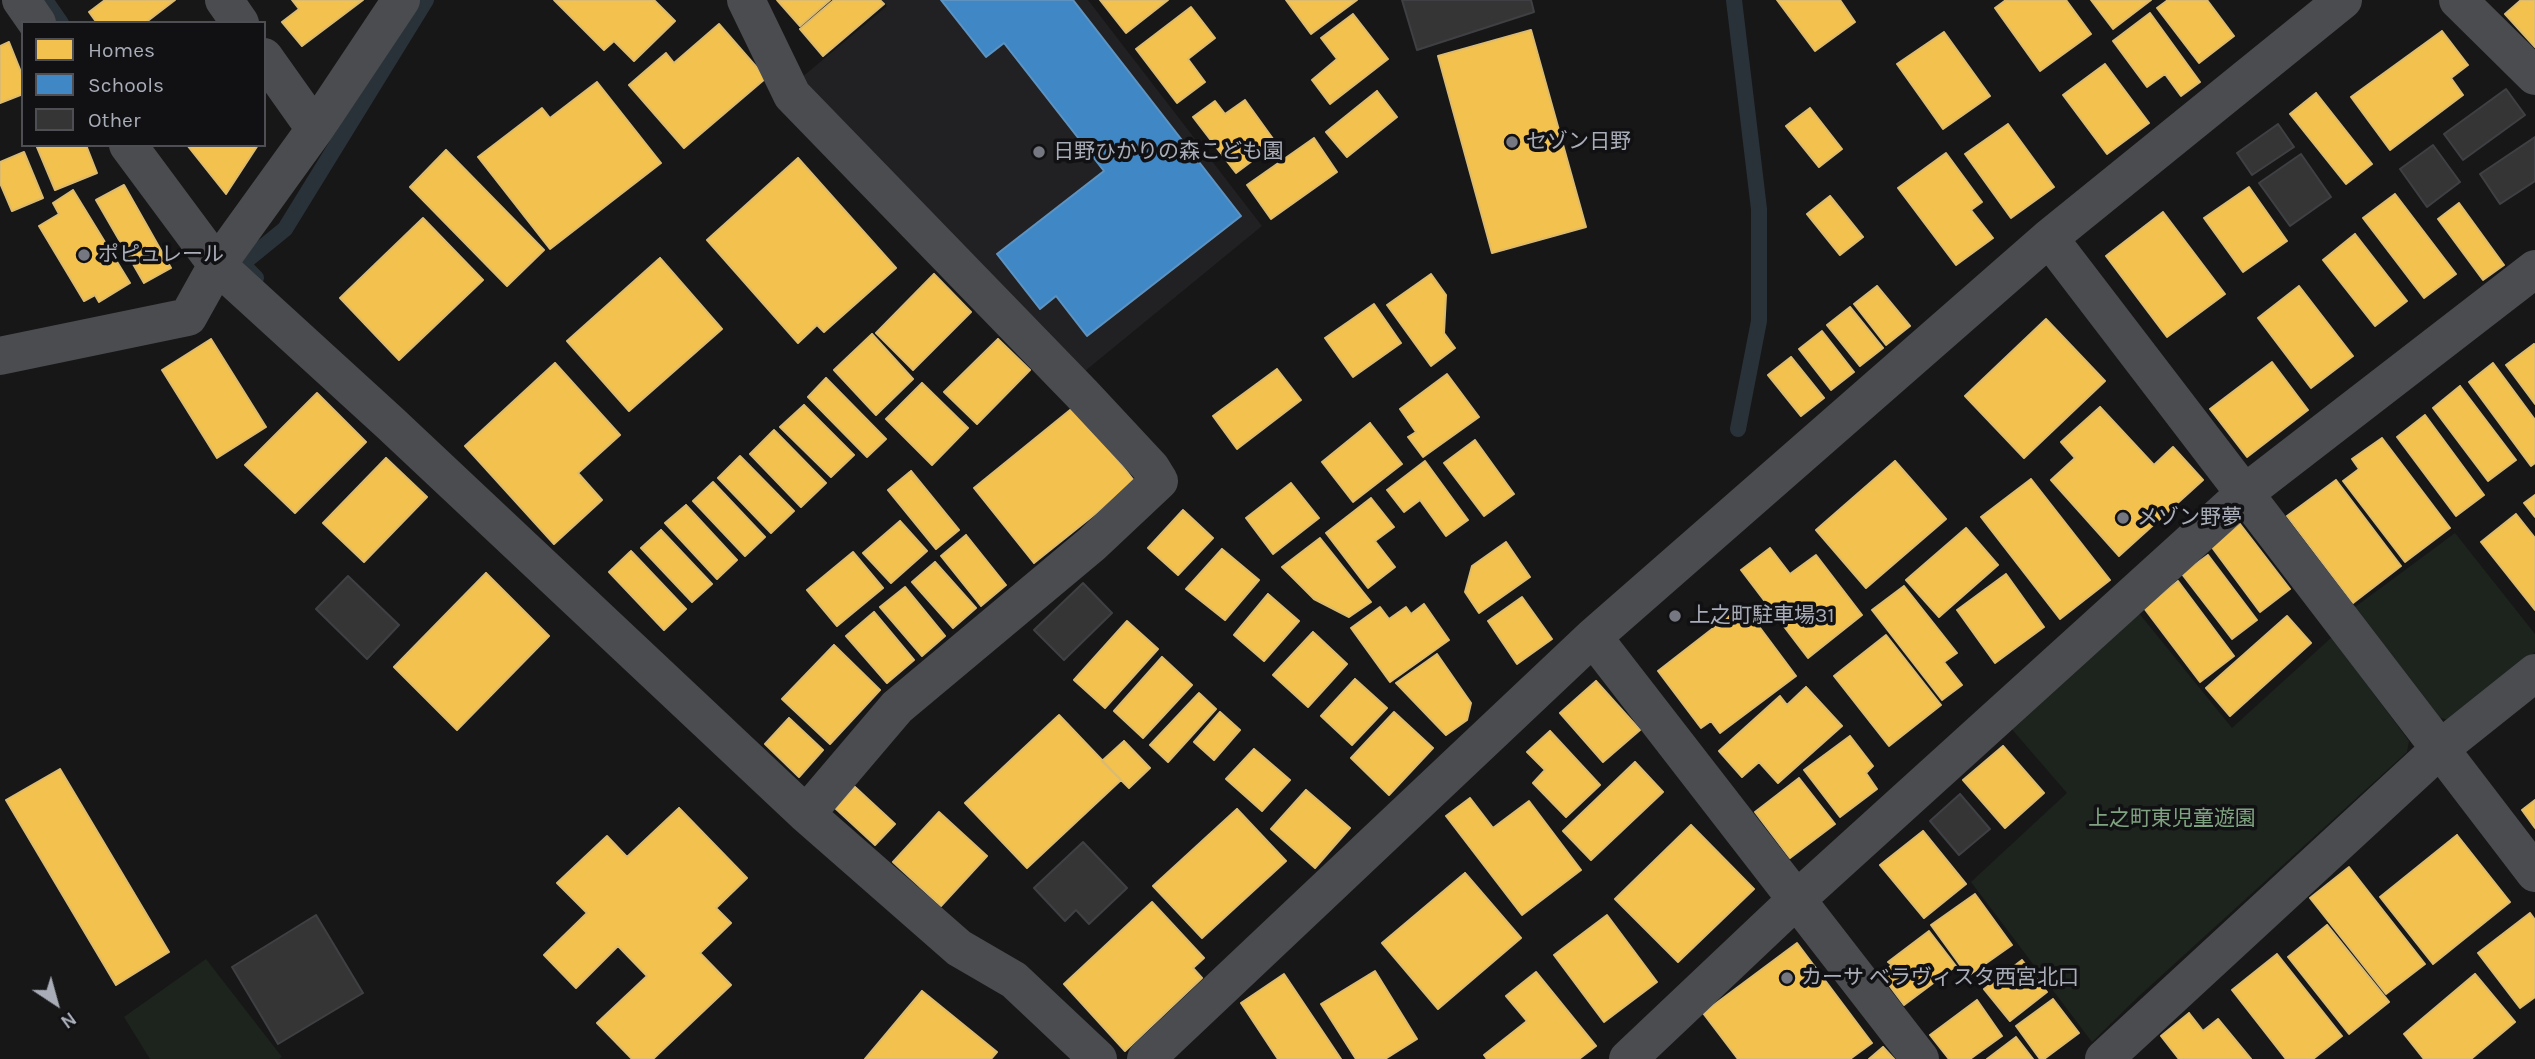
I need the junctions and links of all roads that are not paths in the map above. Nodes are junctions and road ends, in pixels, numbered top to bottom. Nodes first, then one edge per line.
1 (21, 0) edge
2 (223, 0) edge
3 (401, 0) edge
4 (746, 0) edge
5 (2343, 0) edge
6 (2458, 0) edge
7 (36, 21) edge
8 (239, 21) edge
9 (266, 60) edge
10 (2535, 76) edge
11 (315, 129) junction
12 (129, 147) edge
13 (2049, 238) junction
14 (217, 265) junction
15 (2535, 269) edge
16 (0, 356) edge
17 (2245, 493) junction
18 (1593, 637) junction
19 (2535, 673) edge
20 (2441, 748) junction
21 (806, 814) junction
22 (2535, 873) edge
23 (1795, 901) junction
24 (1098, 1059) edge
25 (1146, 1059) edge
26 (1628, 1059) edge
27 (1920, 1059) edge
28 (2104, 1059) edge

1 - 7 street
2 - 8 street
3 - 11 street
4 - 21 street
5 - 13 street
6 - 10 street
9 - 11 street
11 - 14 street
12 - 14 street
13 - 17 street
13 - 18 street
14 - 16 street
14 - 21 street
15 - 17 street
17 - 20 street
17 - 23 street
18 - 23 street
18 - 25 street
19 - 20 street
20 - 22 street
20 - 28 street
21 - 24 street
23 - 26 street
23 - 27 street

